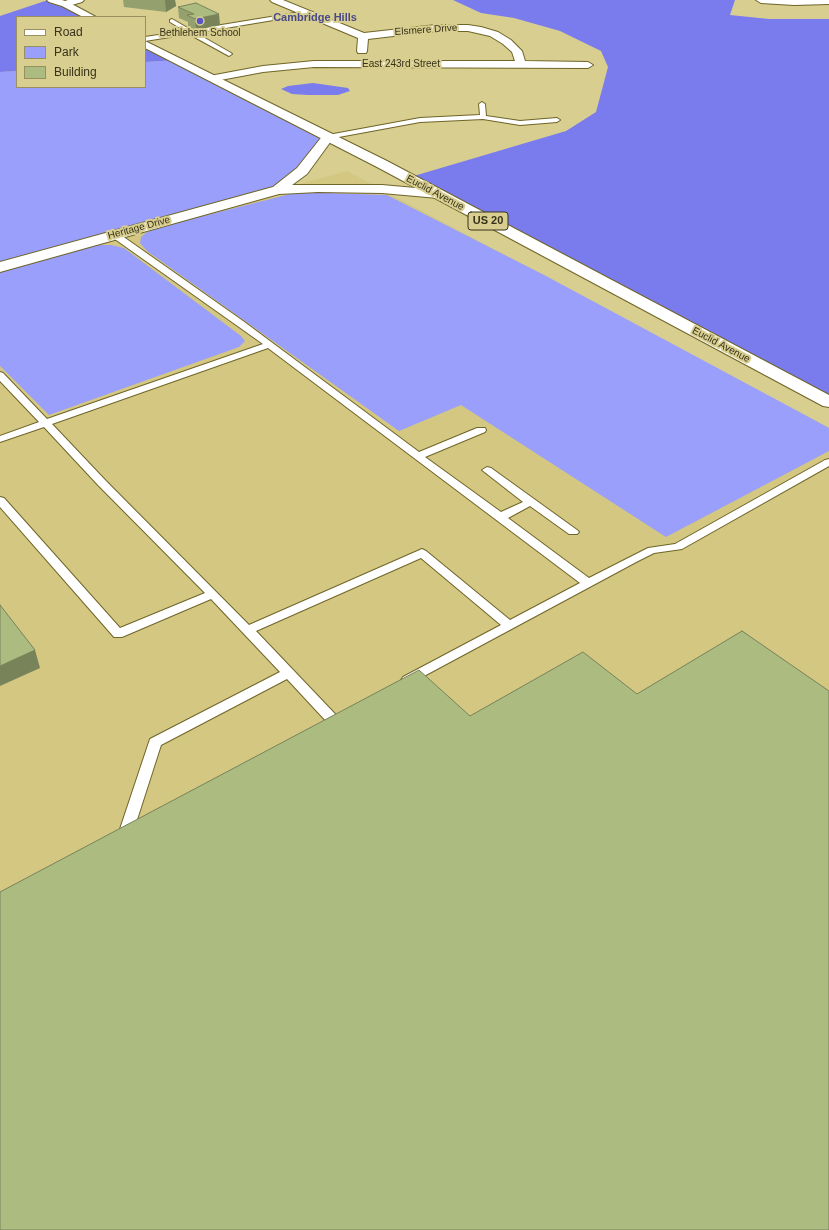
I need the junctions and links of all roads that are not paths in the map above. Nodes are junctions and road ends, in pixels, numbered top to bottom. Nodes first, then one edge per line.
1 (52, 0) edge
2 (79, 0) edge
3 (275, 0) edge
4 (761, 0) edge
5 (829, 1) edge
6 (64, 4) junction
7 (307, 13) junction
8 (252, 15) dead end
9 (89, 16) edge
10 (263, 20) junction
11 (172, 21) dead end
12 (237, 24) junction
13 (190, 32) junction
14 (363, 36) junction
15 (199, 37) junction
16 (146, 39) edge
17 (146, 44) edge
18 (229, 54) dead end
19 (361, 64) junction
20 (521, 65) junction
21 (588, 65) dead end
22 (215, 78) junction
23 (482, 104) dead end
24 (483, 117) junction
25 (557, 120) dead end
26 (328, 137) junction
27 (278, 190) junction
28 (438, 194) junction
29 (115, 235) junction
30 (0, 267) edge
31 (270, 345) junction
32 (0, 375) edge
33 (829, 402) edge
34 (46, 424) junction
35 (481, 430) dead end
36 (0, 439) edge
37 (418, 456) junction
38 (829, 462) edge
39 (487, 470) dead end
40 (0, 500) edge
41 (531, 502) junction
42 (500, 517) junction
43 (573, 532) dead end
44 (588, 583) junction
45 (213, 594) junction
46 (510, 626) junction
47 (248, 630) junction
48 (288, 673) junction
49 (395, 686) edge
50 (346, 711) edge
51 (331, 718) junction
52 (318, 725) edge
53 (141, 821) edge
54 (127, 828) junction
55 (114, 836) edge

1 - 6 street
2 - 6 street
3 - 7 street
4 - 5 street
6 - 9 street
7 - 10 lane
7 - 14 street
8 - 10 lane
10 - 12 lane
11 - 13 lane
12 - 13 lane
12 - 15 lane
13 - 15 lane
13 - 16 lane
14 - 19 street
14 - 20 street, Elsmere Drive
15 - 18 lane
17 - 22 street, Euclid Avenue / US 20
19 - 20 street, East 243rd Street
19 - 22 street, East 243rd Street
20 - 21 street, East 243rd Street
22 - 26 street, Euclid Avenue / US 20
23 - 24 lane
24 - 25 lane
24 - 26 lane
26 - 27 street, Heritage Drive
26 - 28 street, Euclid Avenue / US 20
27 - 28 street, Heritage Drive
27 - 29 street, Heritage Drive
28 - 33 street, Euclid Avenue / US 20
29 - 30 street, Heritage Drive
29 - 31 lane
31 - 34 lane
31 - 37 lane
32 - 34 lane
34 - 36 lane
34 - 45 lane
35 - 37 lane
37 - 42 lane
38 - 44 lane
39 - 41 lane
40 - 45 lane
41 - 42 lane
41 - 43 lane
42 - 44 lane
44 - 46 lane
45 - 47 lane
46 - 47 lane
46 - 49 lane
47 - 48 lane
48 - 51 lane
48 - 54 lane
50 - 51 lane
51 - 52 lane
53 - 54 lane
54 - 55 lane

